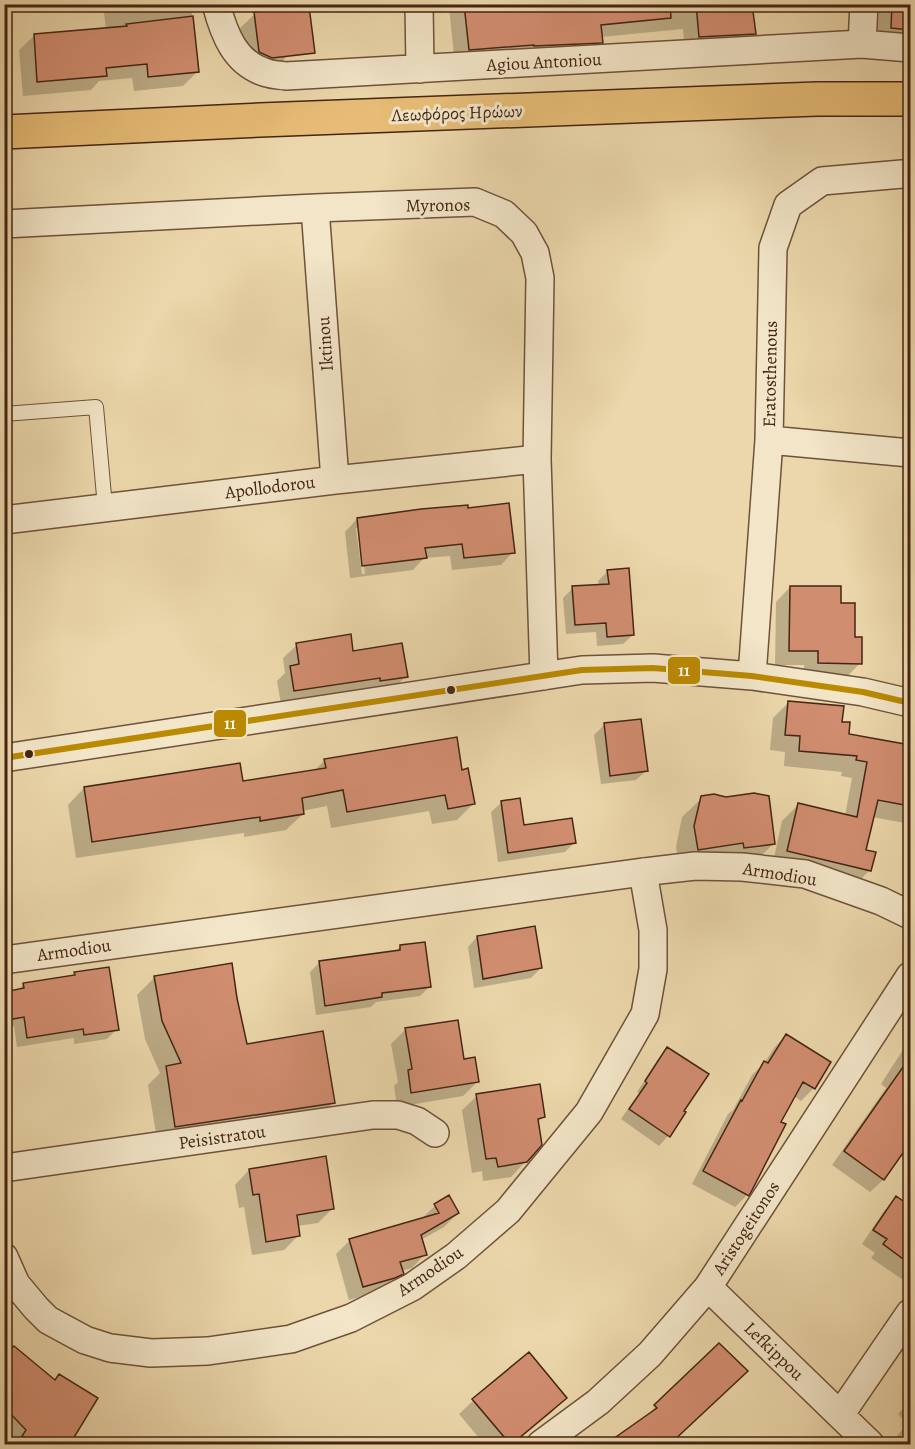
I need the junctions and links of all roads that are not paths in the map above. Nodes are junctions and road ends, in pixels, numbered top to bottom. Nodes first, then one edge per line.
1 (216, 4) edge
2 (419, 4) edge
3 (864, 4) edge
4 (862, 44) junction
5 (910, 48) edge
6 (420, 69) junction
7 (910, 99) edge
8 (4, 132) edge
9 (910, 175) edge
10 (315, 208) junction
11 (4, 224) edge
12 (4, 414) edge
13 (769, 440) junction
14 (910, 453) edge
15 (537, 459) junction
16 (335, 480) junction
17 (105, 507) junction
18 (4, 520) edge
19 (544, 676) junction
20 (752, 676) junction
21 (910, 703) edge
22 (4, 758) edge
23 (643, 872) junction
24 (910, 915) edge
25 (4, 960) edge
26 (910, 976) edge
27 (435, 1132) dead end
28 (4, 1168) edge
29 (4, 1257) edge
30 (708, 1287) junction
31 (910, 1313) edge
32 (840, 1415) junction
33 (541, 1444) edge
34 (870, 1444) edge

1 - 6 street, Agiou Antoniou
2 - 6 street
3 - 4 street
4 - 5 street, Agiou Antoniou
4 - 6 street, Agiou Antoniou
7 - 8 main road, Λεωφόρος Ηρώων
9 - 13 street, Eratosthenous
10 - 11 street, Myronos
10 - 15 street, Myronos
10 - 16 street, Iktinou
12 - 17 lane
13 - 14 street
13 - 20 street, Eratosthenous
15 - 16 street, Apollodorou
15 - 19 street, Myronos
16 - 17 street, Apollodorou
17 - 18 street, Apollodorou
19 - 20 street
19 - 22 street
20 - 21 street
23 - 24 street, Armodiou
23 - 25 street, Armodiou
23 - 29 street, Armodiou
26 - 30 street, Aristogeitonos
27 - 28 street, Peisistratou
30 - 32 street, Lefkippou
30 - 33 street, Aristogeitonos
31 - 32 street
32 - 34 street, Lefkippou

